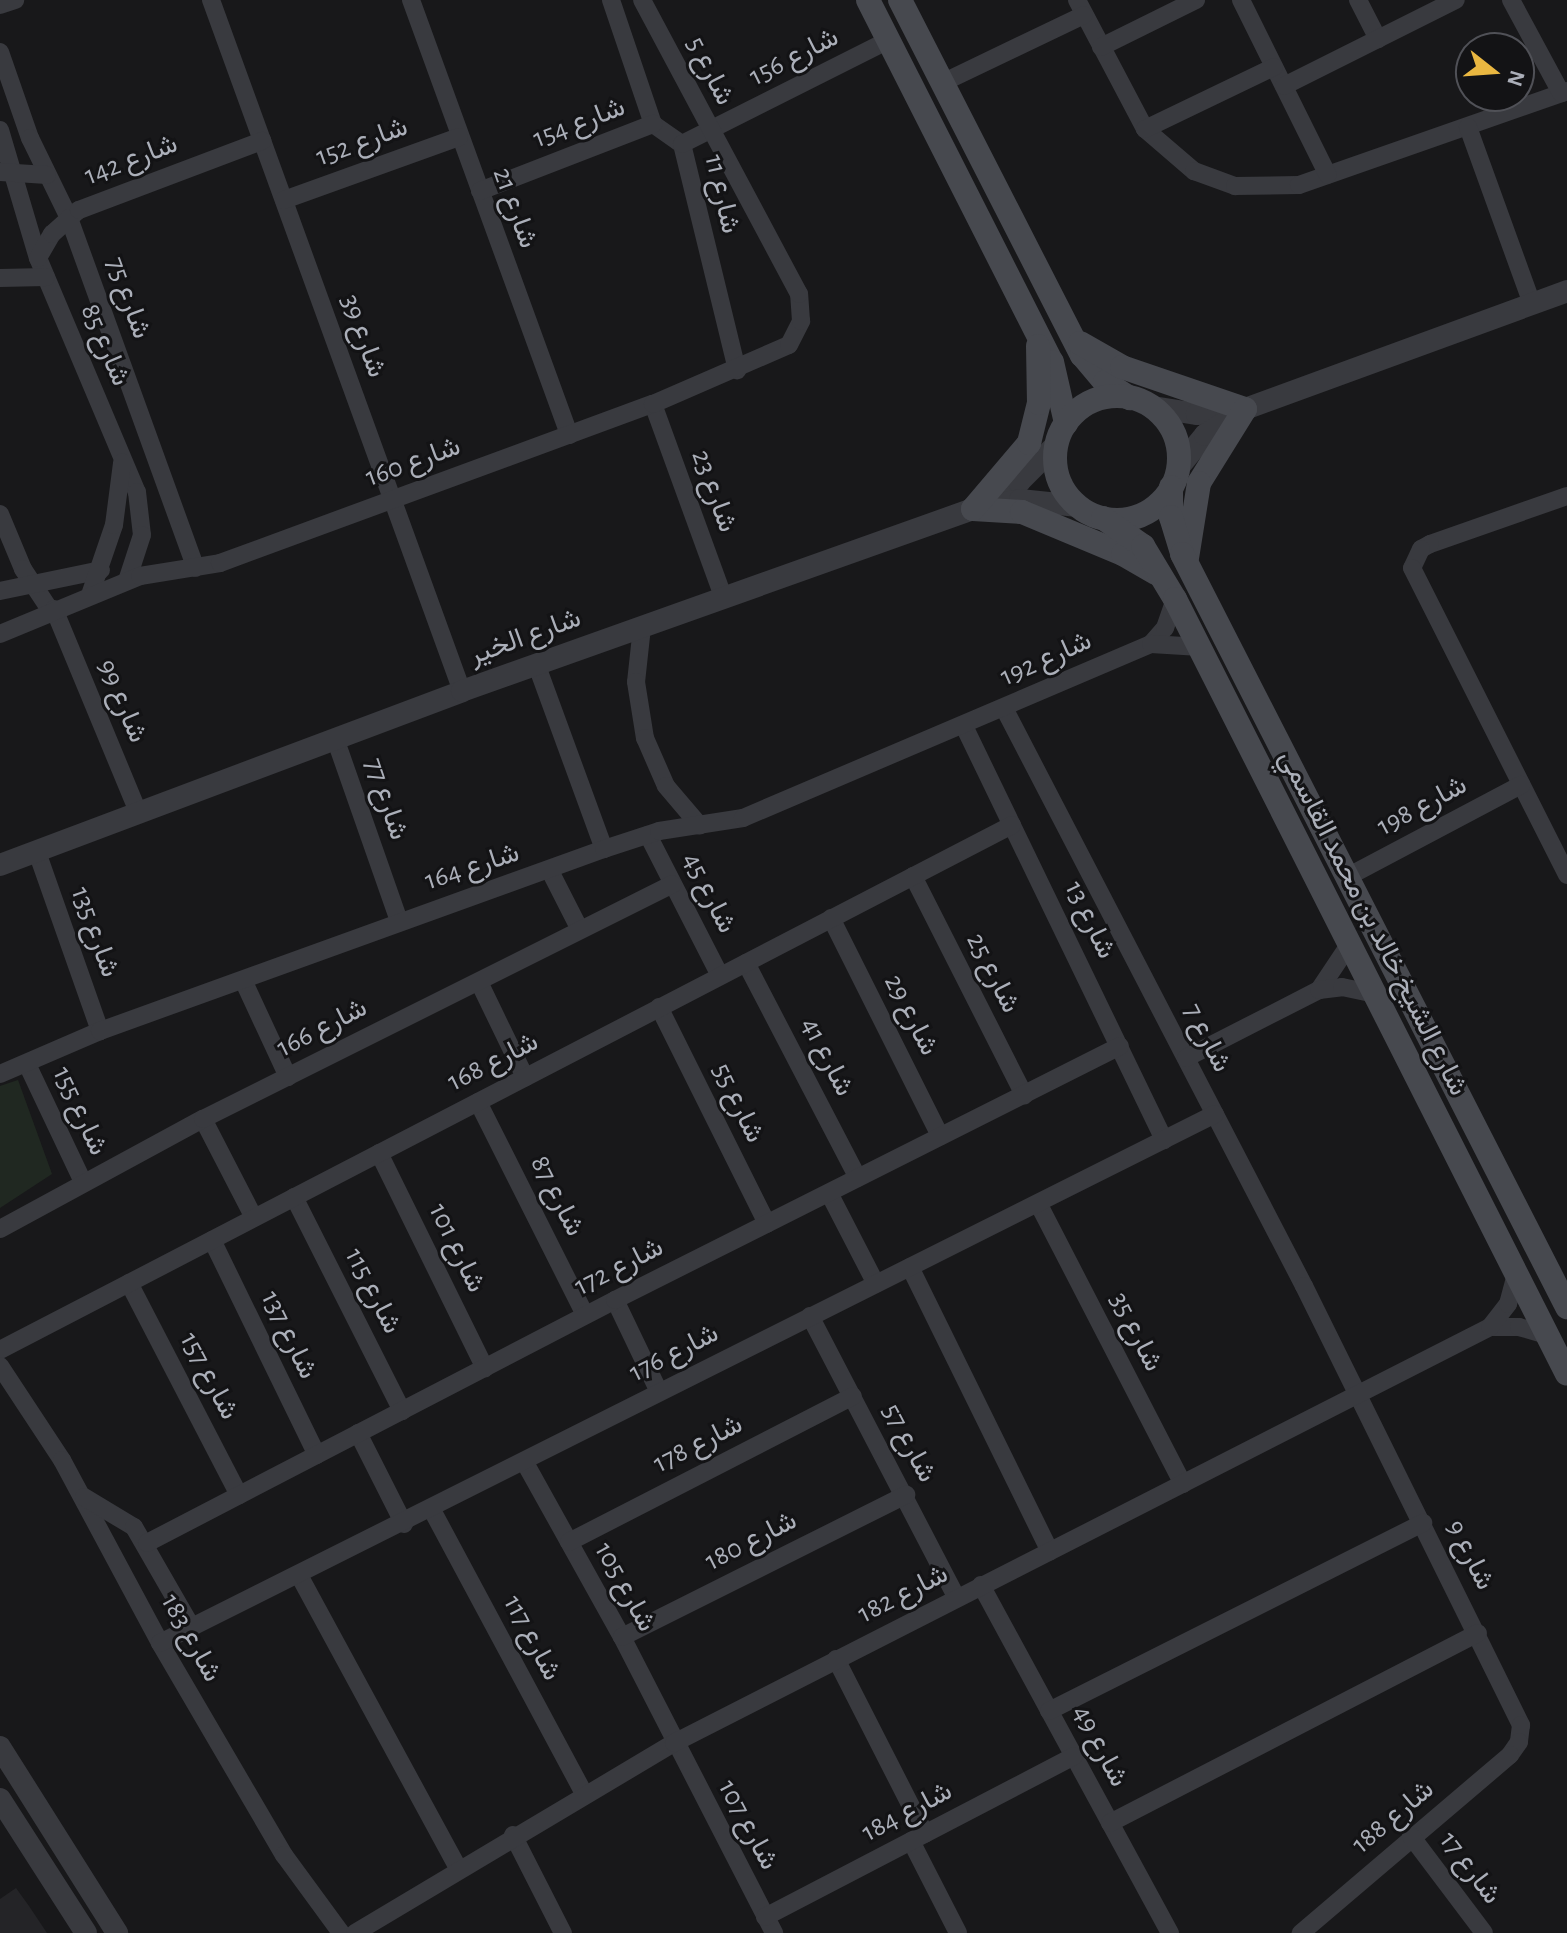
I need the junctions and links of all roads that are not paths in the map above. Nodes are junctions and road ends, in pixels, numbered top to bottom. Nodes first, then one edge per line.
1 (15, 0) edge
2 (211, 0) edge
3 (411, 0) edge
4 (611, 0) edge
5 (642, 0) edge
6 (868, 0) edge
7 (900, 0) edge
8 (1196, 0) edge
9 (1241, 0) edge
10 (1358, 0) edge
11 (1456, 0) edge
12 (1511, 0) edge
13 (0, 5) edge
14 (1080, 7) edge
15 (1378, 39) junction
16 (889, 40) junction
17 (1101, 47) junction
18 (0, 52) edge
19 (1274, 67) junction
20 (942, 83) junction
21 (1284, 86) junction
22 (1564, 92) edge
23 (653, 124) junction
24 (1468, 127) junction
25 (1145, 129) junction
26 (0, 130) edge
27 (709, 132) junction
28 (459, 137) junction
29 (262, 141) junction
30 (682, 144) junction
31 (7, 172) edge
32 (47, 175) junction
33 (1328, 175) junction
34 (480, 191) junction
35 (284, 200) junction
36 (69, 218) junction
37 (38, 258) junction
38 (46, 277) junction
39 (0, 278) edge
40 (1567, 291) edge
41 (799, 294) joint
42 (1532, 304) junction
43 (1070, 334) junction
44 (1038, 336) junction
45 (737, 370) junction
46 (1130, 398) junction
47 (653, 404) junction
48 (1153, 407) junction
49 (1245, 409) junction
50 (1062, 433) junction
51 (569, 435) junction
52 (123, 456) junction
53 (1174, 478) junction
54 (166, 483) junction
55 (137, 492) junction
56 (1567, 496) edge
57 (393, 499) junction
58 (1078, 506) junction
59 (973, 509) junction
60 (0, 514) edge
61 (1103, 518) junction
62 (1187, 565) junction
63 (196, 568) junction
64 (101, 570) junction
65 (127, 581) junction
66 (31, 584) junction
67 (1170, 589) junction
68 (0, 591) edge
69 (90, 595) junction
70 (723, 596) junction
71 (52, 610) junction
72 (642, 627) junction
73 (0, 634) edge
74 (1151, 644) junction
75 (1200, 647) junction
76 (537, 666) junction
77 (462, 691) junction
78 (1004, 708) junction
79 (964, 726) junction
80 (336, 741) junction
81 (1521, 785) junction
82 (139, 814) junction
83 (1012, 825) junction
84 (700, 826) junction
85 (648, 835) junction
86 (604, 849) junction
87 (37, 852) junction
88 (0, 865) edge
89 (550, 871) junction
90 (1567, 875) edge
91 (913, 876) junction
92 (1349, 876) junction
93 (673, 884) junction
94 (831, 918) junction
95 (399, 921) junction
96 (579, 928) junction
97 (1349, 945) junction
98 (746, 963) junction
99 (720, 976) junction
100 (243, 980) junction
101 (479, 982) junction
102 (1319, 990) junction
103 (1375, 994) junction
104 (659, 1007) junction
105 (100, 1031) junction
106 (1120, 1046) junction
107 (1186, 1058) junction
108 (27, 1064) junction
109 (0, 1074) edge
110 (288, 1077) junction
111 (525, 1077) junction
112 (1024, 1095) junction
113 (478, 1102) junction
114 (1215, 1114) junction
115 (203, 1119) junction
116 (940, 1136) junction
117 (1164, 1140) junction
118 (379, 1153) junction
119 (858, 1178) junction
120 (83, 1182) junction
121 (829, 1193) junction
122 (294, 1197) junction
123 (1039, 1205) junction
124 (254, 1218) junction
125 (767, 1224) junction
126 (0, 1229) edge
127 (212, 1240) junction
128 (910, 1267) junction
129 (1516, 1274) junction
130 (129, 1283) junction
131 (876, 1284) junction
132 (615, 1300) junction
133 (1567, 1307) edge
134 (585, 1315) junction
135 (810, 1316) junction
136 (1490, 1327) junction
137 (1547, 1335) junction
138 (0, 1350) edge
139 (0, 1366) edge
140 (485, 1368) junction
141 (1567, 1374) edge
142 (659, 1392) junction
143 (853, 1396) junction
144 (1359, 1396) junction
145 (402, 1411) junction
146 (358, 1433) junction
147 (317, 1455) junction
148 (524, 1461) junction
149 (1183, 1484) junction
150 (239, 1495) junction
151 (906, 1495) junction
152 (84, 1497) junction
153 (432, 1510) junction
154 (1423, 1523) junction
155 (404, 1524) junction
156 (569, 1542) junction
157 (147, 1543) junction
158 (1050, 1551) junction
159 (300, 1577) junction
160 (981, 1585) junction
161 (957, 1598) junction
162 (192, 1628) junction
163 (1478, 1633) junction
164 (622, 1637) junction
165 (160, 1643) junction
166 (836, 1659) junction
167 (1049, 1711) junction
168 (1519, 1742) joint
169 (674, 1743) junction
170 (0, 1747) edge
171 (1074, 1756) junction
172 (584, 1793) junction
173 (0, 1799) edge
174 (1110, 1823) junction
175 (513, 1835) junction
176 (1411, 1836) junction
177 (918, 1837) junction
178 (458, 1868) junction
179 (769, 1925) edge
180 (86, 1933) edge
181 (117, 1933) edge
182 (341, 1933) edge
183 (355, 1933) edge
184 (563, 1933) edge
185 (958, 1933) edge
186 (1170, 1933) edge
187 (1301, 1933) edge
188 (1484, 1933) edge

1 - 13 street
2 - 29 street, شارع 39
3 - 28 street, شارع 21
4 - 23 street
5 - 27 street, شارع 5
6 - 16 main road
7 - 20 main road
8 - 17 street
9 - 19 street
10 - 15 street
11 - 15 street
12 - 22 street
14 - 17 street
14 - 20 street
15 - 21 street
16 - 27 street, شارع 156
16 - 44 main road
17 - 25 street
18 - 32 street, شارع 75
19 - 21 street
19 - 25 street
20 - 43 main road
21 - 33 street
22 - 24 street
23 - 30 street, شارع 11
23 - 34 street, شارع 154
24 - 33 street
24 - 42 street
25 - 33 street
26 - 31 street, شارع 85
27 - 30 street, شارع 156
27 - 41 street, شارع 5
28 - 34 street, شارع 21
28 - 35 street, شارع 152
29 - 35 street, شارع 39
29 - 36 street, شارع 142
30 - 45 street, شارع 11
31 - 32 street
31 - 37 street, شارع 85
32 - 36 street, شارع 75
34 - 51 street, شارع 21
35 - 57 street, شارع 39
36 - 37 street, شارع 142
36 - 54 street, شارع 75
37 - 38 street, شارع 85
38 - 39 street
38 - 52 street, شارع 85
40 - 42 street
41 - 45 street, شارع 160
42 - 49 street
43 - 46 main road
43 - 49 main road
44 - 50 main road
44 - 59 main road
45 - 47 street, شارع 160
46 - 48 main road
46 - 50 main road
47 - 51 street, شارع 160
47 - 70 street, شارع 23
48 - 49 street
48 - 53 main road
49 - 53 street
49 - 62 main road
50 - 58 main road
50 - 59 street
51 - 57 street, شارع 160
52 - 55 street, شارع 85
52 - 64 street
53 - 61 main road
53 - 62 main road, شارع الشيخ خالد بن محمد القاسمي
54 - 55 street
54 - 63 street, شارع 75
55 - 65 street, شارع 85
56 - 81 street
57 - 63 street, شارع 160
57 - 77 street, شارع 39
58 - 59 street, شارع الخير
58 - 61 main road
59 - 67 main road
59 - 70 street, شارع الخير
60 - 66 street, شارع 99
61 - 67 main road, شارع الشيخ خالد بن محمد القاسمي
62 - 92 main road, شارع الشيخ خالد بن محمد القاسمي
63 - 65 street, شارع 160
64 - 66 street
64 - 69 street
65 - 69 street, شارع 160
66 - 68 street
66 - 71 street, شارع 99
67 - 74 street
67 - 75 main road, شارع الشيخ خالد بن محمد القاسمي
69 - 71 street, شارع 160
70 - 72 street, شارع الخير
71 - 73 street, شارع 160
71 - 82 street, شارع 99
72 - 76 street, شارع الخير
72 - 84 street
74 - 75 street, شارع 192
74 - 78 street, شارع 192
75 - 97 main road, شارع الشيخ خالد بن محمد القاسمي
76 - 77 street, شارع الخير
76 - 86 street
77 - 80 street, شارع الخير
78 - 79 street, شارع 192
78 - 107 street, شارع 7
79 - 83 street, شارع 13
79 - 84 street, شارع 164
80 - 82 street, شارع الخير
80 - 95 street, شارع 77
81 - 90 street
81 - 92 street, شارع 198
82 - 87 street, شارع الخير
83 - 91 street, شارع 168
83 - 106 street, شارع 13
84 - 85 street, شارع 164
85 - 86 street, شارع 164
85 - 93 street, شارع 45
86 - 89 street, شارع 164
87 - 88 street, شارع الخير
87 - 105 street, شارع 135
89 - 95 street, شارع 164
89 - 96 street
91 - 94 street, شارع 168
91 - 112 street, شارع 25
92 - 133 main road, شارع الشيخ خالد بن محمد القاسمي
93 - 96 street, شارع 166
93 - 99 street, شارع 45
94 - 98 street, شارع 168
94 - 116 street, شارع 29
95 - 100 street, شارع 164
96 - 101 street, شارع 166
97 - 102 street
97 - 103 main road, شارع الشيخ خالد بن محمد القاسمي
98 - 99 street, شارع 168
98 - 119 street, شارع 41
99 - 104 street, شارع 168
100 - 105 street, شارع 164
100 - 110 street
101 - 110 street, شارع 166
101 - 111 street
102 - 103 street
102 - 107 street
103 - 129 main road, شارع الشيخ خالد بن محمد القاسمي
104 - 111 street, شارع 168
104 - 125 street, شارع 55
105 - 108 street, شارع 164
106 - 112 street, شارع 172
106 - 117 street, شارع 13
107 - 114 street, شارع 7
108 - 109 street, شارع 164
108 - 120 street, شارع 155
110 - 115 street, شارع 166
111 - 113 street, شارع 168
112 - 116 street, شارع 172
113 - 118 street, شارع 168
113 - 134 street, شارع 87
114 - 117 street, شارع 176
114 - 144 street, شارع 7
115 - 120 street, شارع 166
115 - 124 street
116 - 119 street, شارع 172
117 - 123 street, شارع 176
118 - 122 street, شارع 168
118 - 140 street, شارع 101
119 - 121 street, شارع 172
120 - 126 street, شارع 166
121 - 125 street, شارع 172
121 - 131 street
122 - 124 street, شارع 168
122 - 145 street, شارع 115
123 - 128 street, شارع 176
123 - 149 street, شارع 35
124 - 127 street, شارع 168
125 - 132 street, شارع 172
127 - 130 street, شارع 168
127 - 147 street, شارع 137
128 - 131 street, شارع 176
128 - 158 street
129 - 136 street
129 - 137 main road, شارع الشيخ خالد بن محمد القاسمي
130 - 138 street, شارع 168
130 - 150 street, شارع 157
131 - 135 street, شارع 176
132 - 134 street, شارع 172
132 - 142 street
134 - 140 street, شارع 172
135 - 142 street, شارع 176
135 - 143 street, شارع 57
136 - 137 street
136 - 144 street, شارع 182
137 - 141 main road, شارع الشيخ خالد بن محمد القاسمي
139 - 152 street, شارع 183
140 - 145 street, شارع 172
142 - 148 street, شارع 176
143 - 151 street, شارع 57
143 - 156 street, شارع 178
144 - 149 street, شارع 182
144 - 154 street, شارع 9
145 - 146 street, شارع 172
146 - 147 street, شارع 172
146 - 155 street
147 - 150 street, شارع 172
148 - 153 street, شارع 176
148 - 156 street, شارع 105
149 - 158 street, شارع 182
150 - 157 street, شارع 172
151 - 161 street, شارع 57
151 - 164 street, شارع 180
152 - 157 street
152 - 165 street, شارع 183
153 - 155 street, شارع 176
153 - 172 street, شارع 117
154 - 163 street, شارع 9
154 - 167 street
155 - 159 street, شارع 176
156 - 164 street, شارع 105
157 - 162 street
158 - 160 street, شارع 182
159 - 162 street, شارع 176
159 - 178 street
160 - 161 street, شارع 182
160 - 167 street, شارع 49
161 - 166 street, شارع 182
162 - 165 street, شارع 176
163 - 168 street, شارع 9
163 - 174 street
164 - 169 street, شارع 105
165 - 182 street, شارع 183
166 - 169 street, شارع 182
166 - 177 street
167 - 171 street, شارع 49
168 - 176 street, شارع 188
169 - 172 street, شارع 182
169 - 179 street, شارع 107
170 - 181 street
171 - 174 street, شارع 49
171 - 177 street, شارع 184
172 - 175 street, شارع 182
173 - 180 street
174 - 186 street, شارع 49
175 - 178 street, شارع 182
175 - 184 street
176 - 187 street, شارع 188
176 - 188 street, شارع 17
177 - 179 street, شارع 184
177 - 185 street
178 - 183 street, شارع 182

